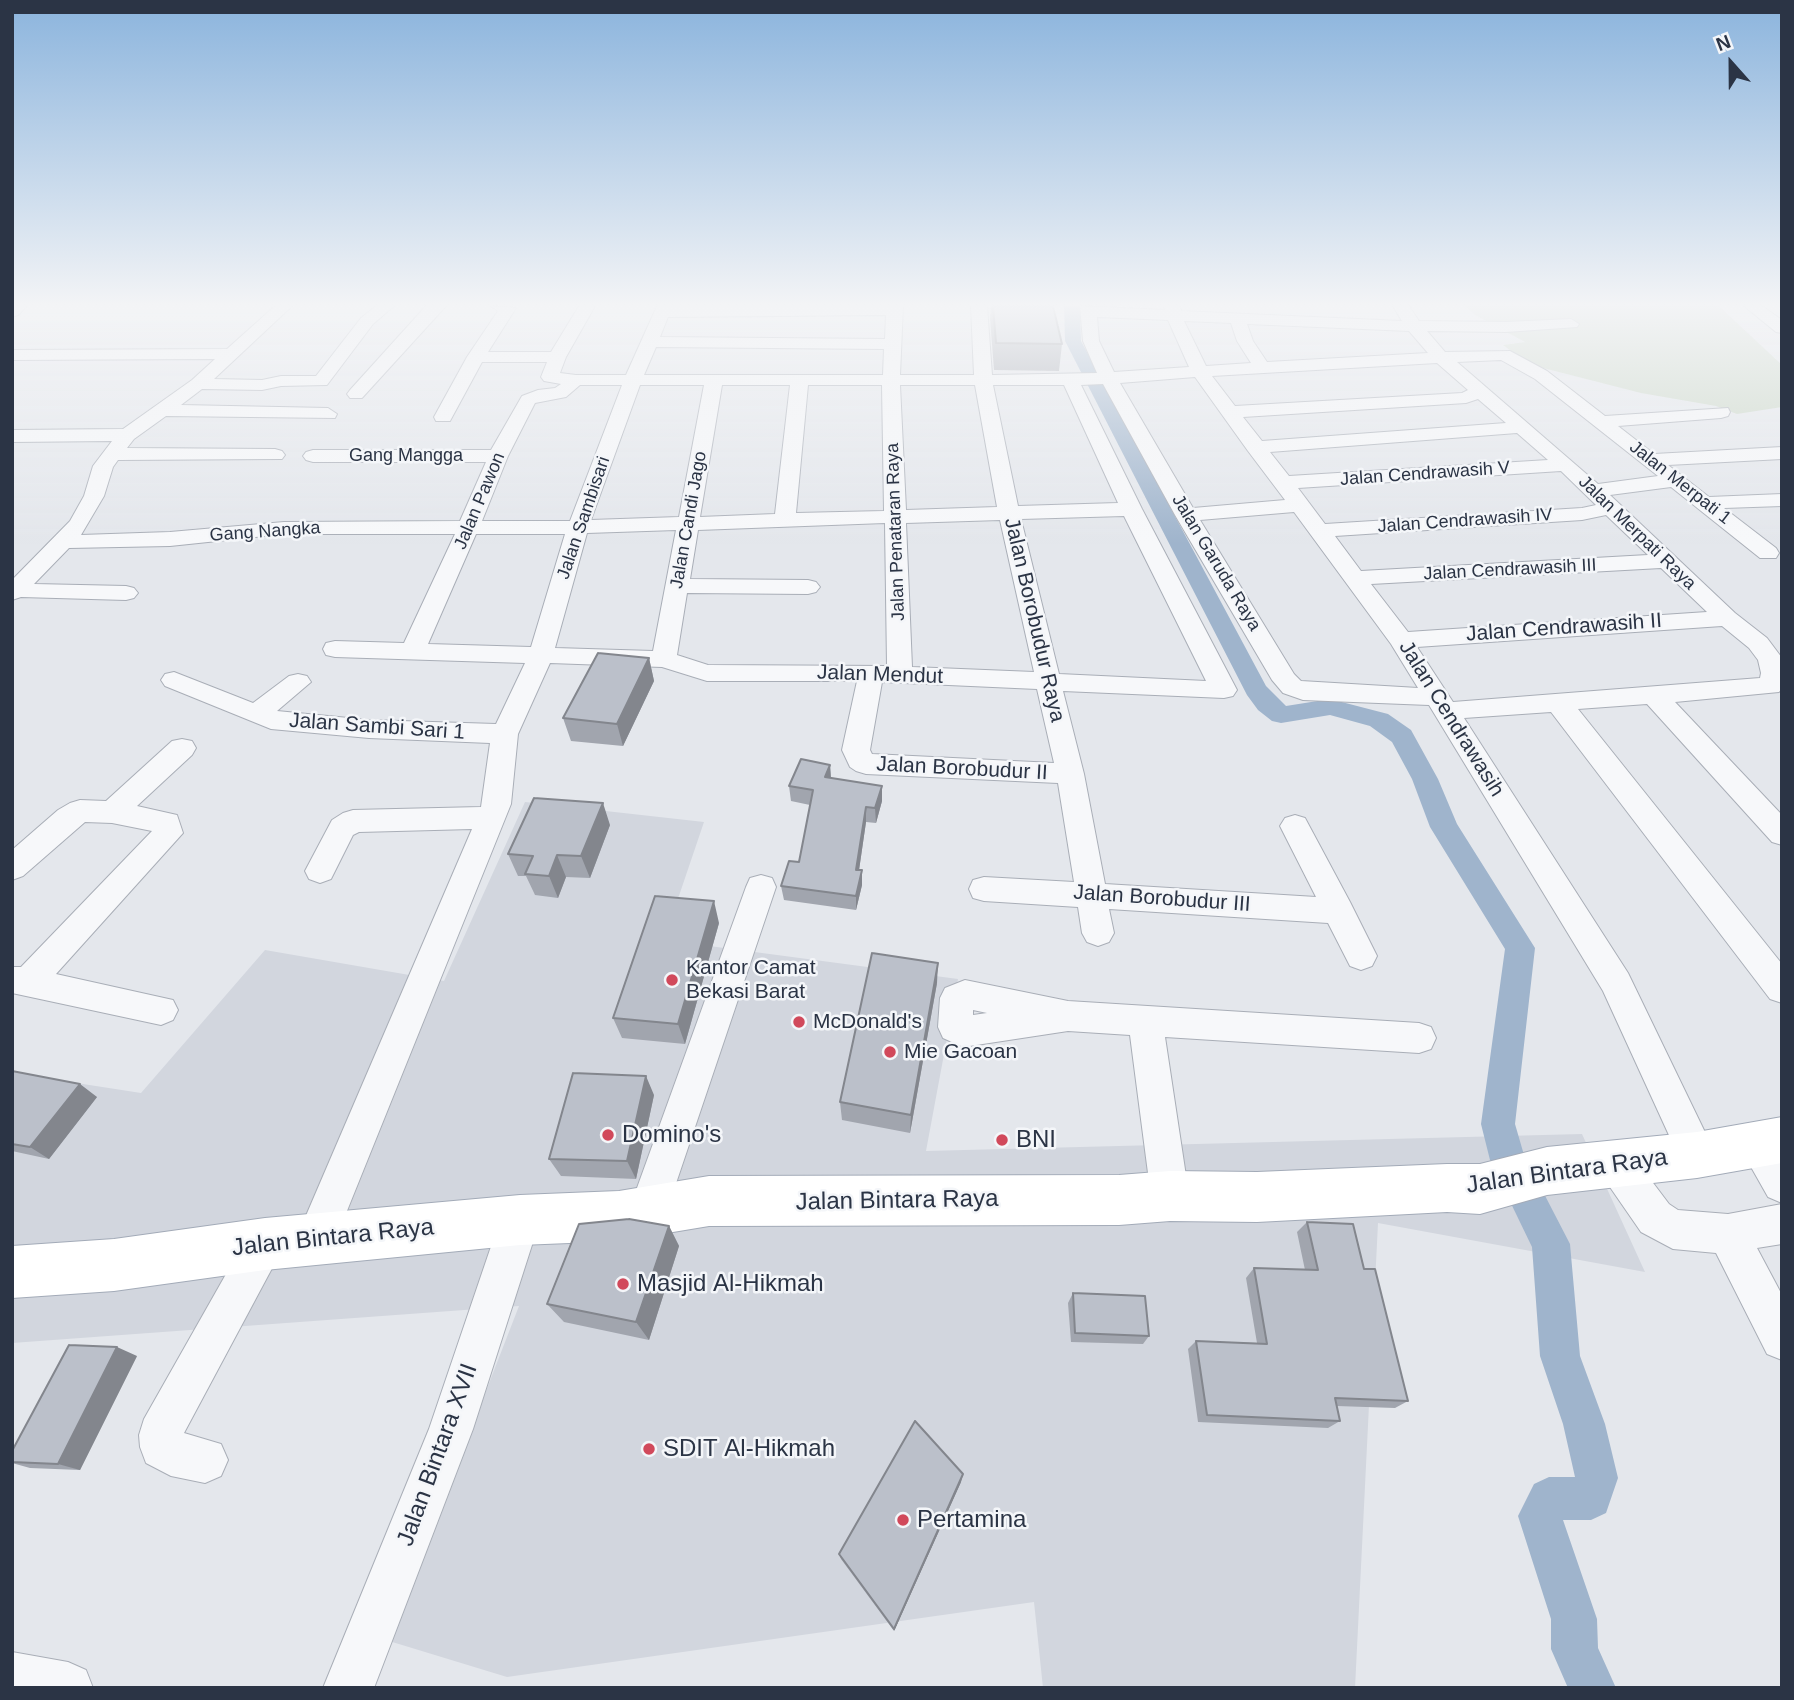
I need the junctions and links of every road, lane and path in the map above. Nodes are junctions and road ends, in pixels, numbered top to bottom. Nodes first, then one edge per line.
1 (196, 385) edge
2 (364, 385) edge
3 (460, 385) edge
4 (569, 385) edge
5 (631, 385) edge
6 (713, 385) edge
7 (799, 385) edge
8 (891, 385) edge
9 (984, 385) edge
10 (1091, 385) edge
11 (1093, 385) edge
12 (1210, 385) edge
13 (1473, 385) edge
14 (1555, 385) edge
15 (1480, 391) junction
16 (356, 394) dead end
17 (162, 410) junction
18 (1230, 412) junction
19 (1721, 412) dead end
20 (328, 414) dead end
21 (443, 417) dead end
22 (1603, 422) junction
23 (1521, 427) junction
24 (127, 435) junction
25 (12, 436) edge
26 (1255, 447) junction
27 (1782, 453) edge
28 (110, 454) junction
29 (275, 455) dead end
30 (313, 456) dead end
31 (498, 456) junction
32 (1651, 460) junction
33 (1566, 466) junction
34 (1676, 480) junction
35 (1283, 483) junction
36 (1593, 491) junction
37 (1782, 500) edge
38 (1704, 503) junction
39 (1299, 505) junction
40 (1612, 507) junction
41 (1131, 509) junction
42 (1009, 513) junction
43 (1186, 515) junction
44 (895, 518) junction
45 (785, 521) junction
46 (687, 523) junction
47 (578, 527) junction
48 (468, 529) junction
49 (1317, 531) junction
50 (63, 542) junction
51 (1768, 554) dead end
52 (1666, 561) junction
53 (1355, 578) junction
54 (676, 586) junction
55 (808, 587) dead end
56 (14, 591) edge
57 (126, 593) dead end
58 (1727, 618) junction
59 (1401, 640) junction
60 (335, 649) dead end
61 (412, 652) junction
62 (540, 657) junction
63 (664, 659) junction
64 (871, 673) junction
65 (900, 674) junction
66 (174, 680) dead end
67 (298, 682) dead end
68 (1047, 683) junction
69 (1776, 690) edge
70 (1654, 696) junction
71 (1558, 702) junction
72 (1441, 704) junction
73 (256, 714) junction
74 (505, 734) junction
75 (182, 748) dead end
76 (1070, 774) junction
77 (112, 812) junction
78 (491, 818) junction
79 (1295, 826) dead end
80 (1782, 834) edge
81 (12, 868) edge
82 (320, 871) dead end
83 (761, 887) dead end
84 (984, 889) dead end
85 (1089, 893) junction
86 (1339, 911) junction
87 (1098, 933) dead end
88 (1361, 956) dead end
89 (20, 981) edge
90 (1782, 989) edge
91 (161, 1010) dead end
92 (1068, 1016) dead end
93 (1145, 1021) junction
94 (1419, 1038) dead end
95 (1769, 1142) edge
96 (1697, 1155) junction
97 (1616, 1164) junction
98 (1782, 1184) edge
99 (1170, 1196) junction
100 (648, 1210) junction
101 (520, 1220) junction
102 (1782, 1224) edge
103 (1728, 1234) junction
104 (316, 1239) junction
105 (265, 1244) junction
106 (12, 1272) edge
107 (1782, 1339) edge
108 (205, 1460) dead end
109 (12, 1677) edge
110 (68, 1688) edge
111 (348, 1688) edge

1 - 17 street
2 - 16 street
3 - 21 street
4 - 31 street, Jalan Pawon
5 - 47 street, Jalan Sambisari
6 - 46 street, Jalan Candi Jago
7 - 45 street
8 - 44 street, Jalan Penataran Raya
9 - 42 street, Jalan Borobudur Raya
10 - 41 street
11 - 43 street, Jalan Garuda Raya
12 - 18 street, Jalan Cendrawasih
13 - 15 street, Jalan Merpati Raya
14 - 22 street, Jalan Merpati 1
15 - 18 street
15 - 23 street, Jalan Merpati Raya
17 - 20 street
17 - 24 street
18 - 26 street, Jalan Cendrawasih
19 - 22 street
22 - 32 street, Jalan Merpati 1
23 - 26 street
23 - 33 street, Jalan Merpati Raya
24 - 25 street
24 - 28 street
26 - 35 street, Jalan Cendrawasih
27 - 32 street
28 - 29 street
28 - 50 street
30 - 31 street, Gang Mangga
31 - 48 street, Jalan Pawon
32 - 34 street, Jalan Merpati 1
33 - 35 street, Jalan Cendrawasih V
33 - 36 street, Jalan Merpati Raya
34 - 36 street
34 - 38 street, Jalan Merpati 1
35 - 39 street, Jalan Cendrawasih
36 - 40 street, Jalan Merpati Raya
37 - 38 street
38 - 51 street, Jalan Merpati 1
39 - 43 street
39 - 49 street, Jalan Cendrawasih
40 - 49 street, Jalan Cendrawasih IV
40 - 52 street, Jalan Merpati Raya
41 - 42 street, Gang Nangka
41 - 68 street, Jalan Mendut
42 - 44 street, Gang Nangka
42 - 68 street, Jalan Borobudur Raya
43 - 72 street, Jalan Garuda Raya
44 - 45 street, Gang Nangka
44 - 65 street, Jalan Penataran Raya
45 - 46 street, Gang Nangka
46 - 47 street, Gang Nangka
46 - 54 street, Jalan Candi Jago
47 - 48 street, Gang Nangka
47 - 62 street, Jalan Sambisari
48 - 50 street, Gang Nangka
48 - 61 street, Jalan Pawon
49 - 53 street, Jalan Cendrawasih
50 - 56 street
52 - 53 street, Jalan Cendrawasih III
52 - 58 street, Jalan Merpati Raya
53 - 59 street, Jalan Cendrawasih
54 - 55 street
54 - 63 street, Jalan Candi Jago
56 - 57 street
58 - 59 street, Jalan Cendrawasih II
58 - 69 street, Jalan Merpati Raya
59 - 72 street, Jalan Cendrawasih
60 - 61 street, Jalan Mendut
61 - 62 street, Jalan Mendut
62 - 63 street, Jalan Mendut
62 - 74 street, Jalan Sambisari
63 - 64 street, Jalan Mendut
64 - 65 street, Jalan Mendut
64 - 76 street, Jalan Borobudur II
65 - 68 street, Jalan Mendut
66 - 73 street, Jalan Sambi Sari 1
67 - 73 street
68 - 76 street, Jalan Borobudur Raya
69 - 70 street, Jalan Merpati Raya
70 - 71 street, Jalan Merpati Raya
70 - 80 street
71 - 72 street, Jalan Merpati Raya
71 - 90 street
72 - 96 street, Jalan Cendrawasih
73 - 74 street, Jalan Sambi Sari 1
74 - 78 street, Jalan Sambisari
75 - 77 street
76 - 85 street, Jalan Borobudur Raya
77 - 81 street
77 - 89 street
78 - 82 street
78 - 104 street, Jalan Sambisari
79 - 86 street
83 - 100 street
84 - 85 street, Jalan Borobudur III
85 - 86 street, Jalan Borobudur III
85 - 87 street, Jalan Borobudur Raya
86 - 88 street
89 - 91 street
92 - 93 street
93 - 94 street
93 - 99 street
95 - 96 main road, Jalan Bintara Raya
95 - 98 street
96 - 97 main road, Jalan Bintara Raya
97 - 99 main road, Jalan Bintara Raya
97 - 103 street
99 - 100 main road, Jalan Bintara Raya
100 - 101 main road, Jalan Bintara Raya
101 - 104 main road, Jalan Bintara Raya
101 - 111 street, Jalan Bintara XVII
102 - 103 street
103 - 107 street
104 - 105 main road, Jalan Bintara Raya
105 - 106 main road, Jalan Bintara Raya
105 - 108 street
109 - 110 street

